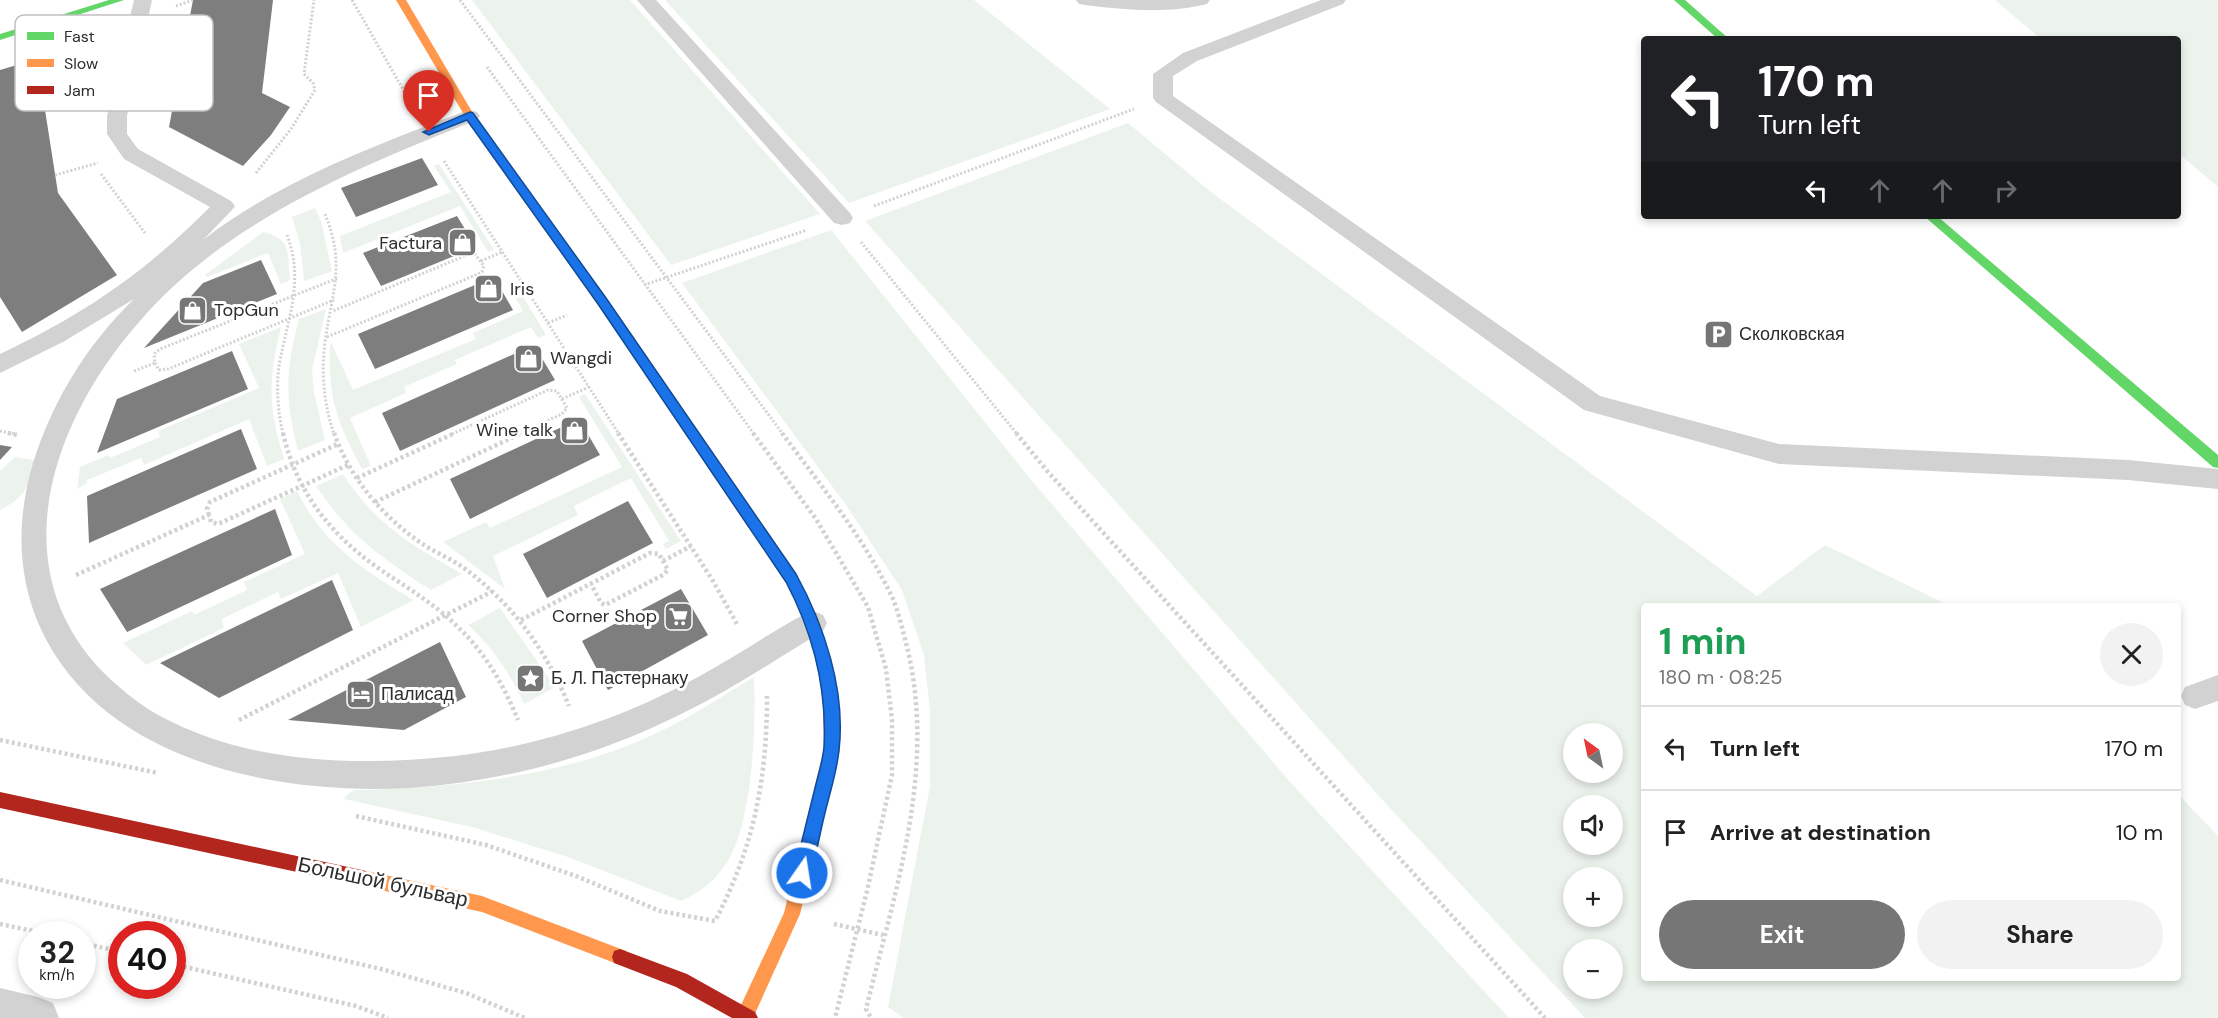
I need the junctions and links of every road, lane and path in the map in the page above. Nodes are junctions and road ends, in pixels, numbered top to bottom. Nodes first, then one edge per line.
1 (119, 0) edge
2 (143, 0) edge
3 (314, 0) edge
4 (351, 0) edge
5 (401, 0) edge
6 (646, 0) edge
7 (1085, 0) edge
8 (1201, 0) edge
9 (1337, 0) edge
10 (1679, 0) edge
11 (71, 15) edge
12 (140, 15) edge
13 (15, 32) edge
14 (1721, 36) edge
15 (0, 37) edge
16 (119, 111) edge
17 (470, 116) junction
18 (429, 132) junction
19 (131, 154) junction
20 (93, 164) junction
21 (55, 175) dead end
22 (306, 185) junction
23 (224, 206) junction
24 (266, 207) junction
25 (842, 219) joint
26 (1933, 219) edge
27 (503, 252) junction
28 (166, 261) junction
29 (481, 261) junction
30 (338, 278) junction
31 (295, 295) junction
32 (335, 300) junction
33 (333, 311) junction
34 (577, 311) dead end
35 (289, 319) junction
36 (548, 323) junction
37 (326, 337) junction
38 (155, 363) junction
39 (0, 364) edge
40 (589, 387) junction
41 (72, 396) junction
42 (562, 399) junction
43 (338, 444) junction
44 (2218, 463) edge
45 (291, 465) junction
46 (348, 465) junction
47 (357, 478) junction
48 (2218, 479) edge
49 (301, 486) junction
50 (375, 502) junction
51 (209, 515) junction
52 (691, 546) junction
53 (663, 561) junction
54 (591, 584) junction
55 (40, 591) junction
56 (493, 591) junction
57 (446, 615) junction
58 (521, 620) junction
59 (813, 623) junction
60 (755, 658) junction
61 (0, 740) edge
62 (579, 742) junction
63 (191, 745) junction
64 (528, 755) junction
65 (161, 774) dead end
66 (0, 800) edge
67 (346, 814) dead end
68 (0, 880) edge
69 (831, 923) dead end
70 (0, 924) edge
71 (18, 928) edge
72 (883, 935) dead end
73 (186, 967) edge
74 (0, 1009) edge
75 (746, 1017) edge
76 (38, 1018) edge
77 (388, 1018) edge
78 (525, 1018) edge
79 (1545, 1018) edge

1 - 11 street
2 - 12 lane
3 - 23 path
4 - 18 path
5 - 17 street
6 - 25 lane
7 - 8 lane
9 - 48 lane
10 - 14 street
13 - 15 street
16 - 19 lane
17 - 18 lane
17 - 59 street
18 - 22 lane
18 - 27 path
19 - 20 path
19 - 23 lane
20 - 21 path
20 - 28 path
22 - 24 lane
22 - 30 path
23 - 28 lane
24 - 31 path
24 - 41 lane
25 - 79 path
26 - 44 street
27 - 29 path
27 - 36 path
28 - 39 lane
29 - 33 path
29 - 37 path
30 - 31 path
30 - 32 path
31 - 35 path
31 - 38 path
32 - 33 path
32 - 35 path
33 - 37 path
34 - 36 path
35 - 38 path
35 - 45 path
36 - 40 path
37 - 43 path
38 - 41 path
40 - 42 path
40 - 52 path
41 - 55 lane
42 - 47 path
42 - 50 path
43 - 45 path
43 - 46 path
45 - 49 path
45 - 51 path
46 - 47 path
46 - 49 path
47 - 50 path
49 - 51 path
49 - 57 path
50 - 56 path
51 - 55 path
52 - 53 path
52 - 60 path
53 - 54 path
53 - 54 path
54 - 58 path
55 - 63 lane
56 - 57 path
56 - 58 path
57 - 63 path
57 - 64 path
58 - 62 path
59 - 60 lane
59 - 75 street
60 - 62 lane
60 - 67 path
61 - 65 path
62 - 64 lane
63 - 64 lane
66 - 75 street, Большой бульвар
68 - 78 path
69 - 72 path
70 - 71 path
73 - 77 path
74 - 76 street

